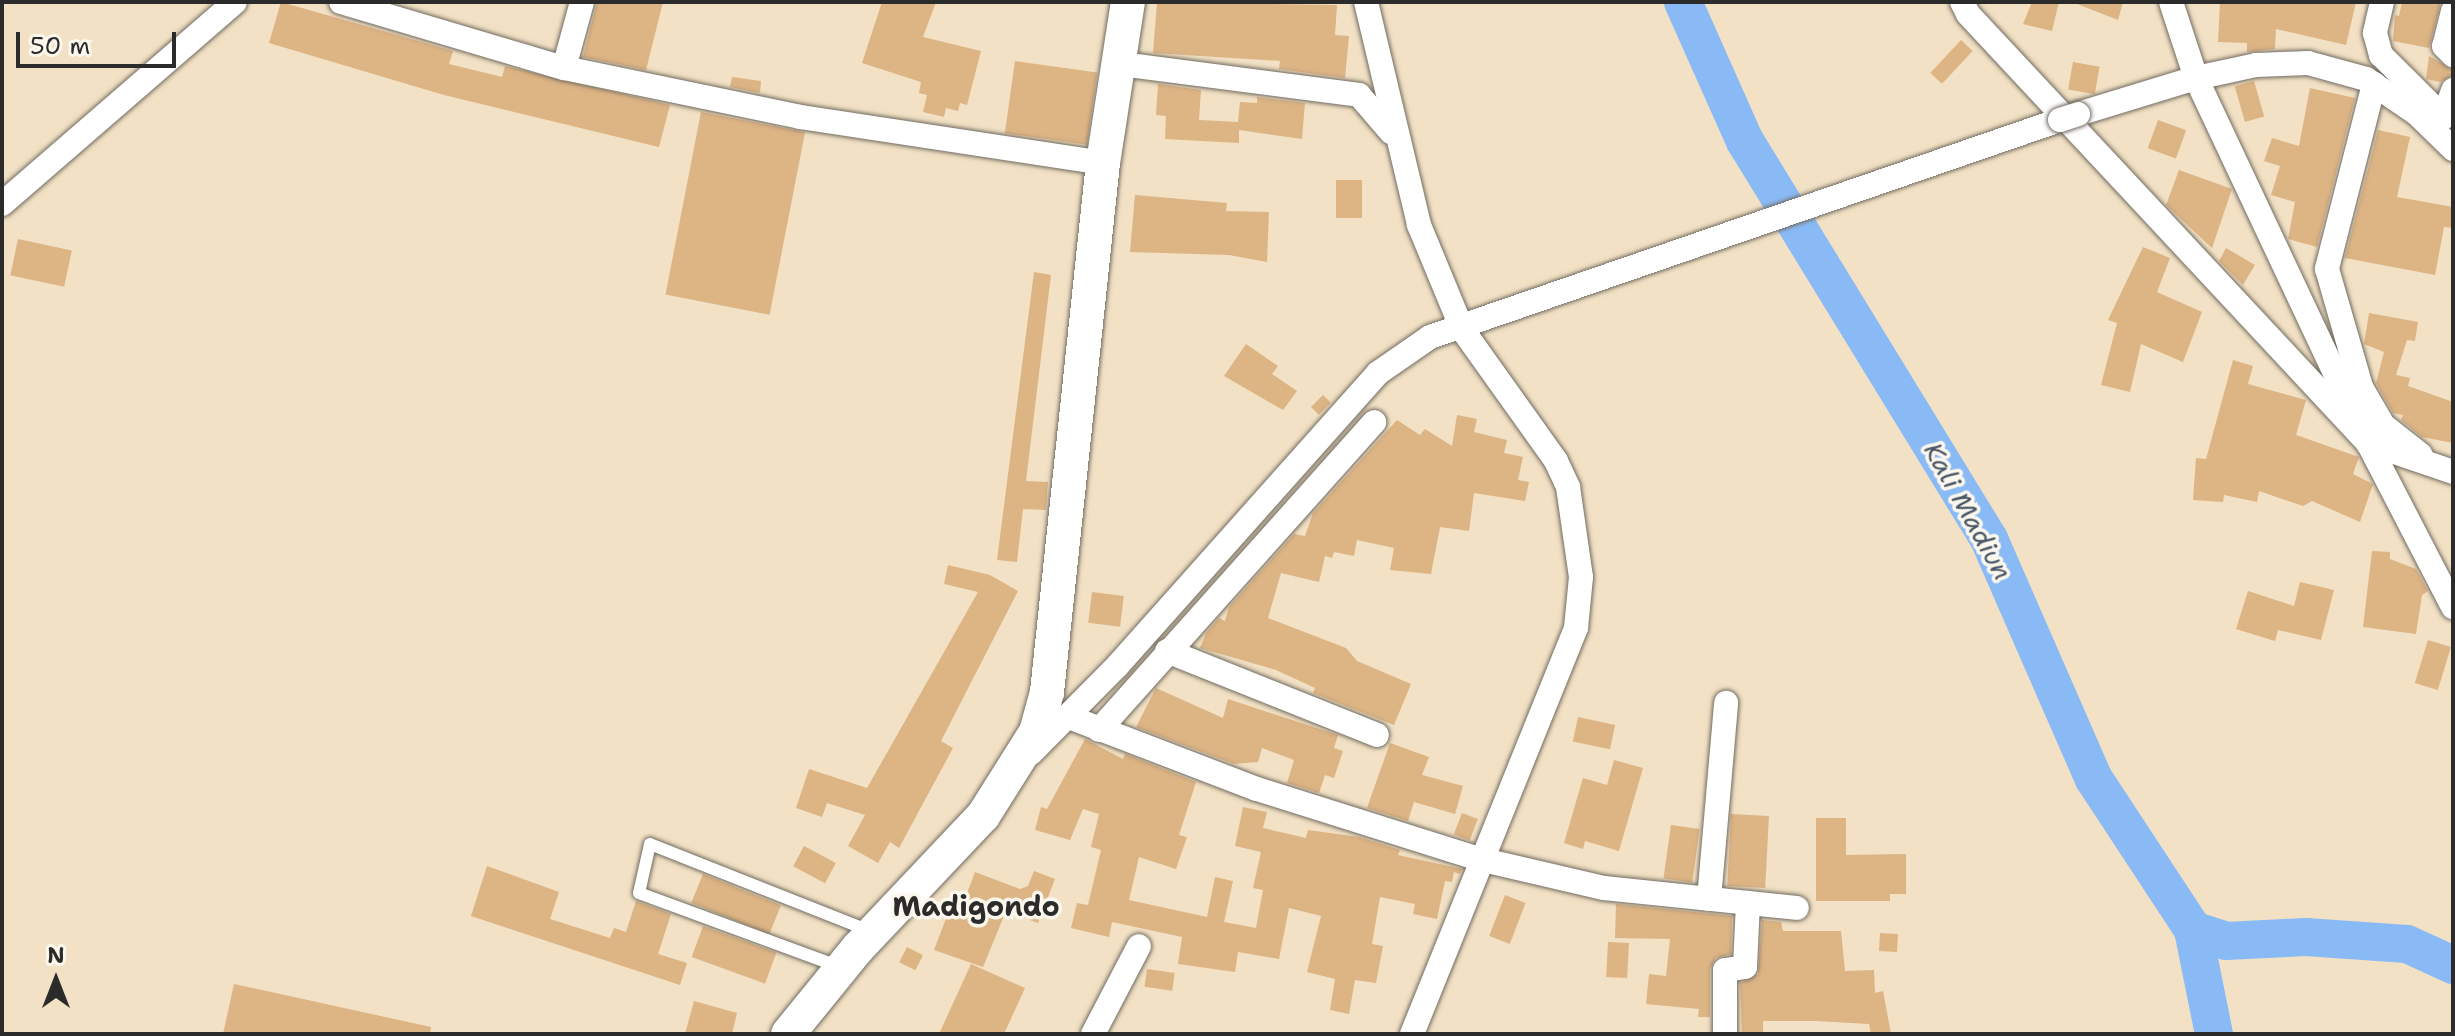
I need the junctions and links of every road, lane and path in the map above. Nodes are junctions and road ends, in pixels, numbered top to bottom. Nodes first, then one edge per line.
1 (235, 2) edge
2 (341, 2) edge
3 (582, 2) edge
4 (1128, 2) edge
5 (1366, 2) edge
6 (1962, 2) edge
7 (2171, 2) edge
8 (2382, 2) edge
9 (2453, 11) edge
10 (2453, 55) edge
11 (1121, 64) junction
12 (564, 68) junction
13 (2196, 78) junction
14 (2374, 84) junction
15 (2453, 90) edge
16 (2448, 123) edge
17 (1399, 145) junction
18 (2453, 149) edge
19 (1103, 163) junction
20 (2, 204) edge
21 (1462, 329) junction
22 (1374, 422) dead end
23 (2368, 443) junction
24 (2444, 470) edge
25 (2453, 607) edge
26 (1167, 651) junction
27 (1726, 703) dead end
28 (1069, 717) junction
29 (1099, 730) junction
30 (1377, 735) dead end
31 (1015, 768) junction
32 (1479, 859) junction
33 (1709, 899) junction
34 (1748, 903) junction
35 (1797, 908) dead end
36 (873, 932) junction
37 (1139, 946) dead end
38 (842, 967) junction
39 (788, 1034) edge
40 (1093, 1034) edge
41 (1412, 1034) edge
42 (1725, 1034) edge

1 - 20 street
2 - 12 street
3 - 12 street
4 - 11 main road
5 - 17 street
6 - 23 street
7 - 13 street
8 - 16 street
9 - 10 street
11 - 17 street
11 - 19 main road
12 - 19 street
13 - 14 street
13 - 21 street
13 - 23 street
14 - 18 street
14 - 24 street
15 - 16 street
17 - 21 street
19 - 31 main road
21 - 28 street
21 - 32 street
22 - 26 street
23 - 24 street
23 - 25 street
26 - 29 street
26 - 30 street
27 - 33 street
28 - 29 street
28 - 31 street
29 - 32 street
31 - 36 main road
32 - 33 street
32 - 41 street
33 - 34 street
34 - 35 street
34 - 42 street
36 - 38 main road
36 - 38 lane
37 - 40 street
38 - 39 main road

